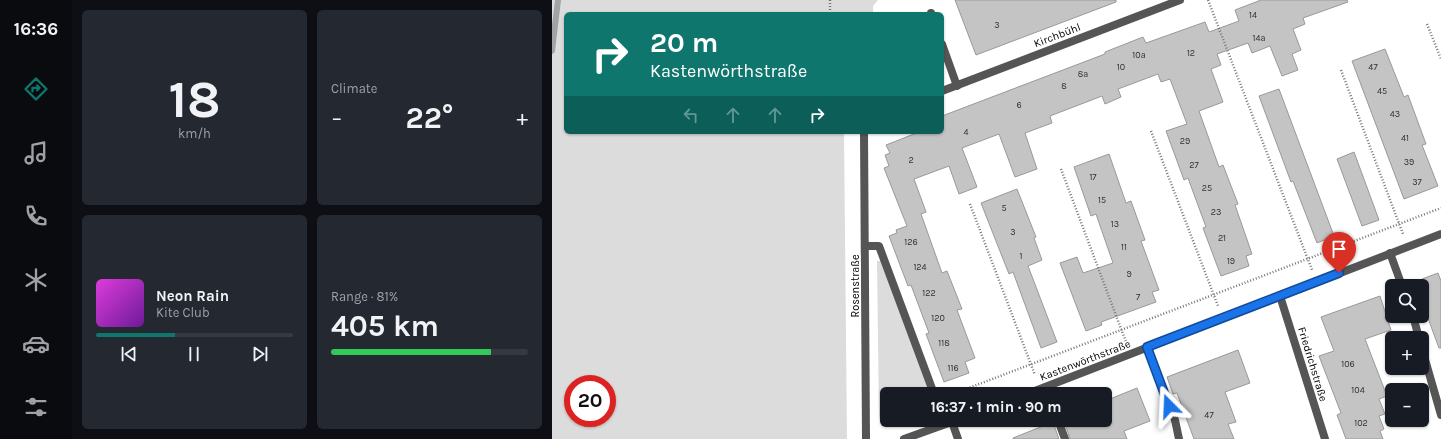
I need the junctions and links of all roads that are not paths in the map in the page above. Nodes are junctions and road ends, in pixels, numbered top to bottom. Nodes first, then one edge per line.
1 (1180, 0) edge
2 (944, 50) edge
3 (957, 86) junction
4 (944, 90) edge
5 (864, 134) edge
6 (1441, 234) edge
7 (865, 246) junction
8 (1390, 253) junction
9 (1399, 279) edge
10 (1280, 296) junction
11 (1147, 347) junction
12 (1429, 373) edge
13 (931, 387) edge
14 (1052, 387) edge
15 (1441, 415) edge
16 (936, 427) edge
17 (952, 427) edge
18 (1061, 427) edge
19 (866, 439) edge
20 (904, 439) edge
21 (958, 439) edge
22 (1066, 439) edge
23 (1179, 439) edge
24 (1325, 439) edge

1 - 3 street, Kirchbühl
2 - 3 street
3 - 4 street, Kirchbühl
5 - 7 street, Rosenstraße
6 - 8 street, Kastenwörthstraße
7 - 13 street
7 - 19 street, Rosenstraße
8 - 9 street
8 - 10 street, Kastenwörthstraße
10 - 11 street, Kastenwörthstraße
10 - 24 street, Friedrichstraße
11 - 14 street, Kastenwörthstraße
11 - 23 street
12 - 15 street
16 - 20 street
17 - 21 street
18 - 22 street

